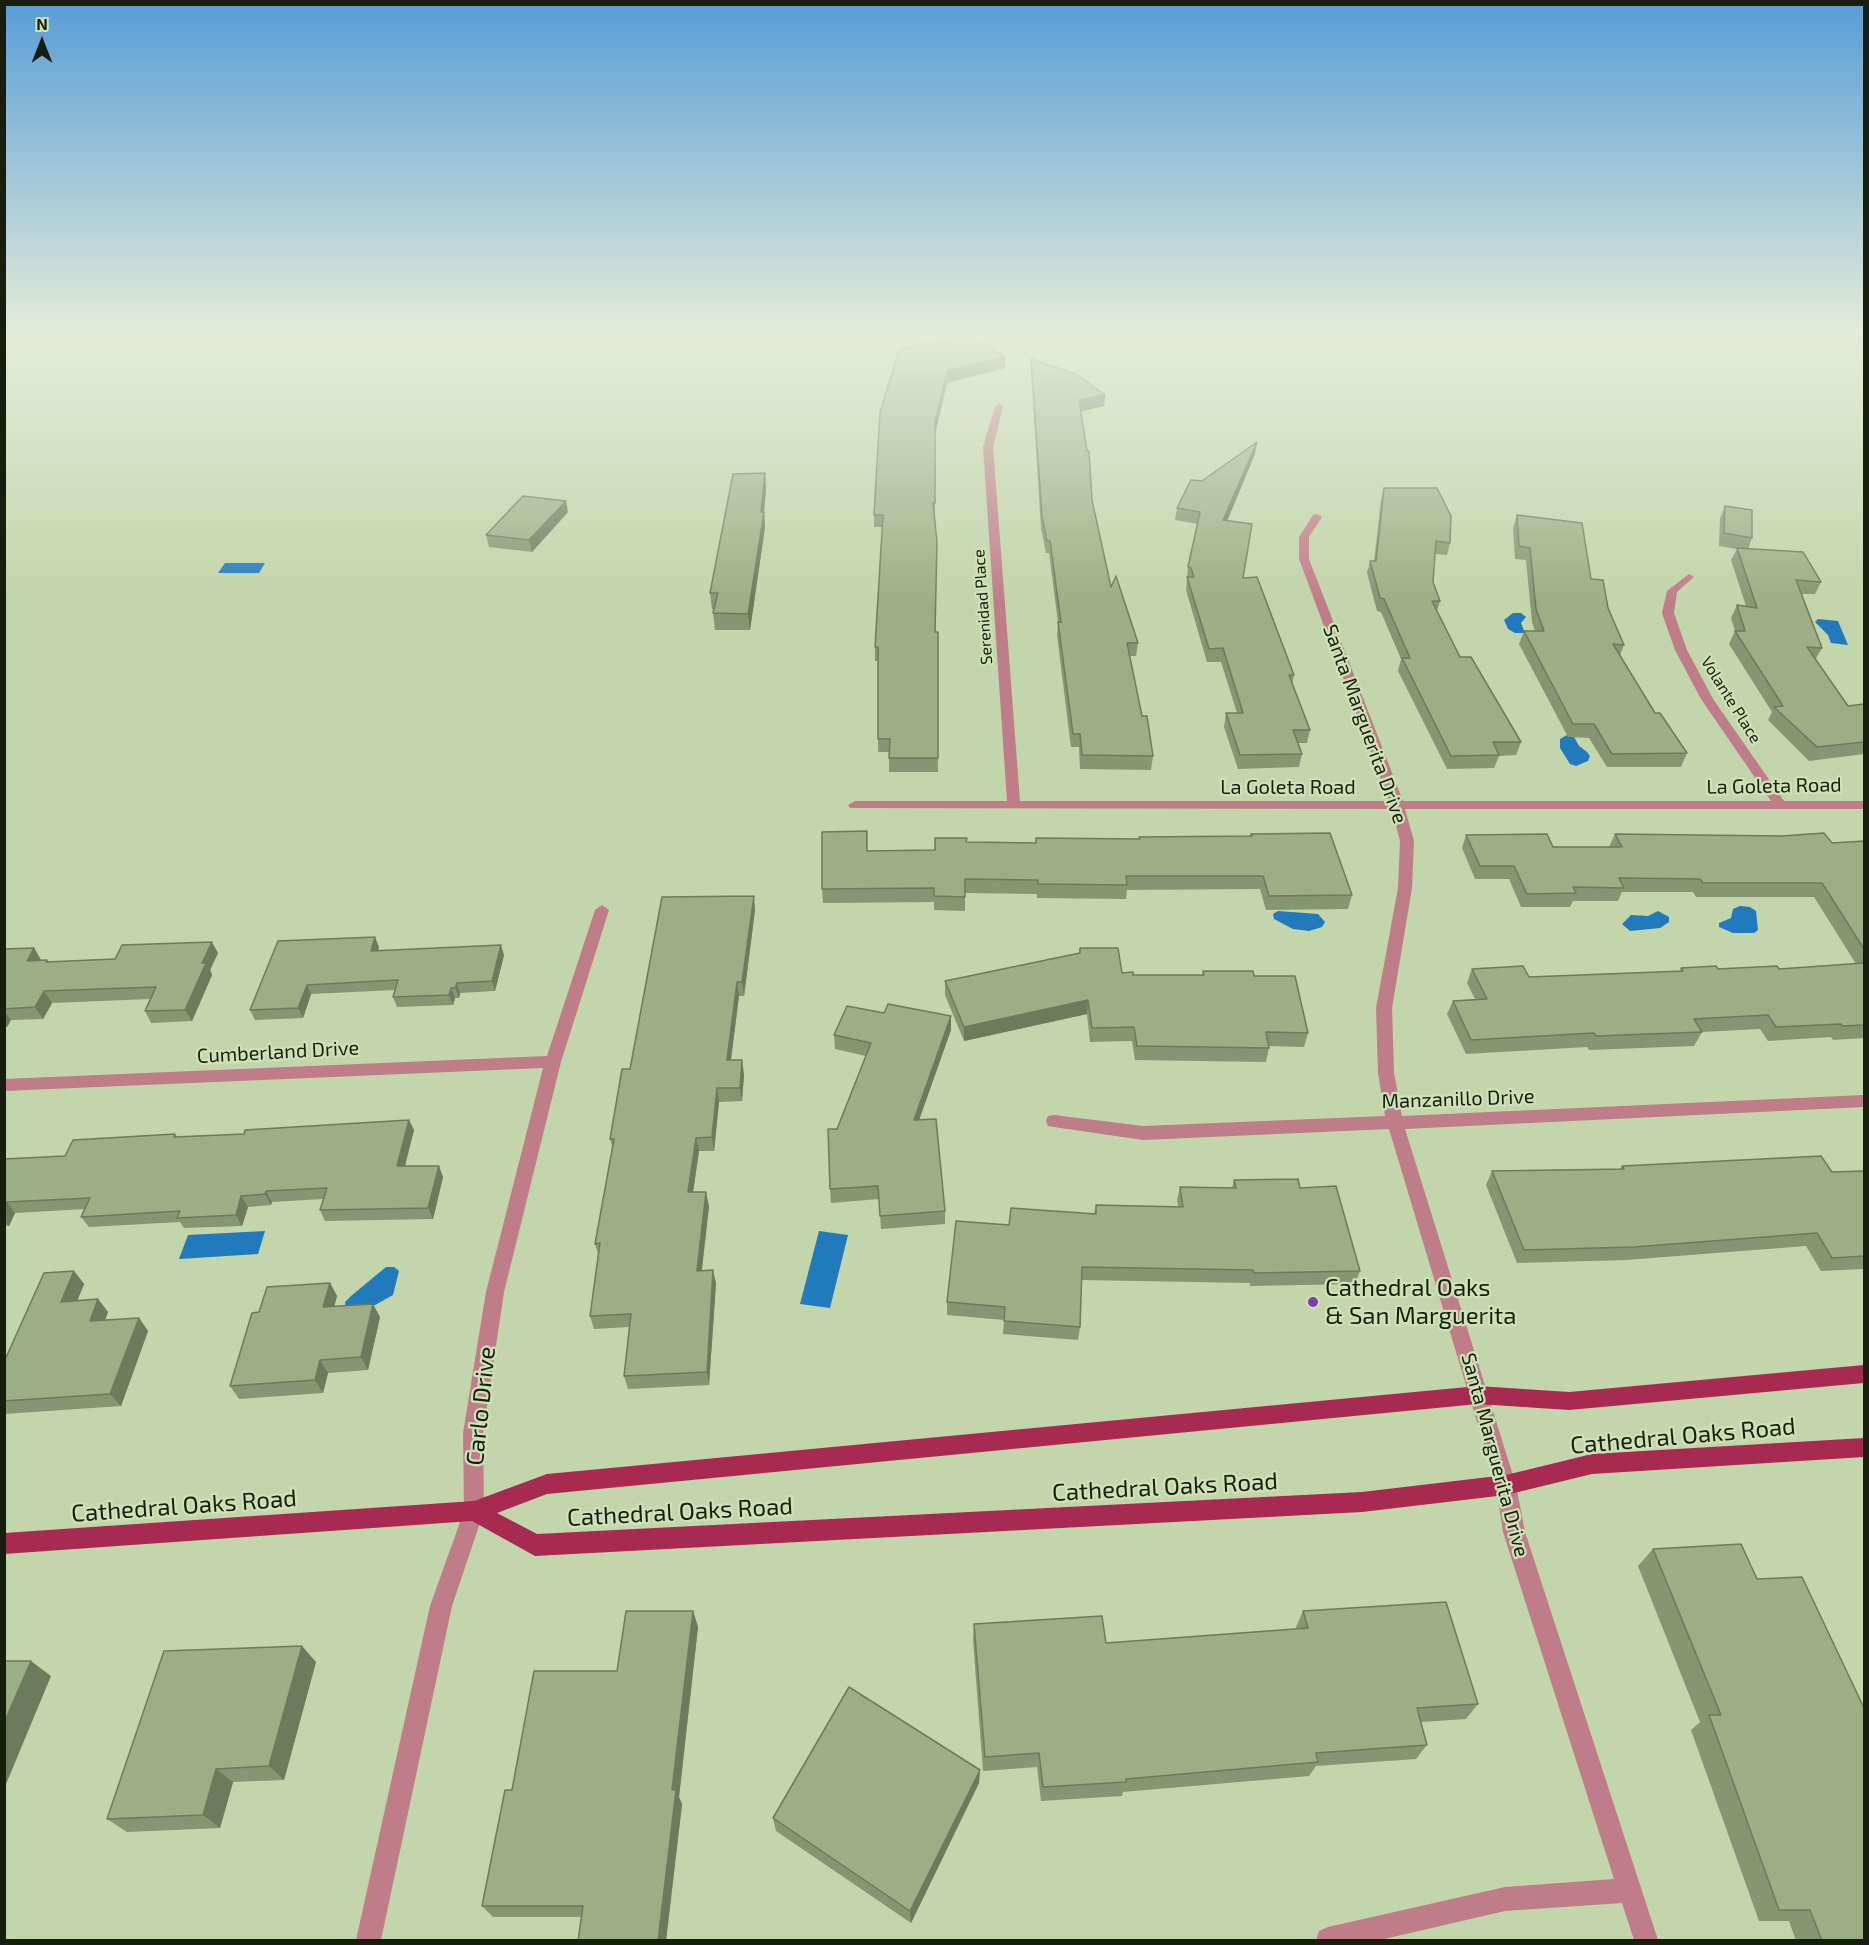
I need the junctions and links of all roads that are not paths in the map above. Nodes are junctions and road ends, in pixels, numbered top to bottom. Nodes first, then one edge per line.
1 (994, 424) edge
2 (1317, 517) dead end
3 (1689, 577) dead end
4 (1864, 804) edge
5 (855, 805) dead end
6 (1014, 806) junction
7 (1398, 806) junction
8 (1781, 806) junction
9 (602, 910) dead end
10 (553, 1062) junction
11 (4, 1085) edge
12 (1864, 1101) edge
13 (1054, 1121) dead end
14 (1395, 1123) junction
15 (1864, 1374) edge
16 (1478, 1395) junction
17 (1864, 1447) edge
18 (1506, 1485) junction
19 (474, 1511) junction
20 (4, 1544) edge
21 (1631, 1890) junction
22 (368, 1941) edge
23 (1328, 1941) edge
24 (1646, 1941) edge

1 - 6 street, Serenidad Place
2 - 7 street, Santa Marguerita Drive
3 - 8 street, Volante Place
4 - 8 street, La Goleta Road
5 - 6 street, La Goleta Road
6 - 7 street, La Goleta Road
7 - 8 street, La Goleta Road
7 - 14 street, Santa Marguerita Drive
9 - 10 street, Carlo Drive
10 - 11 street, Cumberland Drive
10 - 19 street, Carlo Drive
12 - 14 street, Manzanillo Drive
13 - 14 street, Manzanillo Drive
14 - 16 street, Santa Marguerita Drive
15 - 16 main road, Cathedral Oaks Road
16 - 18 street, Santa Marguerita Drive
16 - 19 main road, Cathedral Oaks Road
17 - 18 main road, Cathedral Oaks Road
18 - 19 main road, Cathedral Oaks Road
18 - 21 street, Santa Marguerita Drive
19 - 20 main road, Cathedral Oaks Road
19 - 22 street, Carlo Drive
21 - 23 street
21 - 24 street, Santa Marguerita Drive

